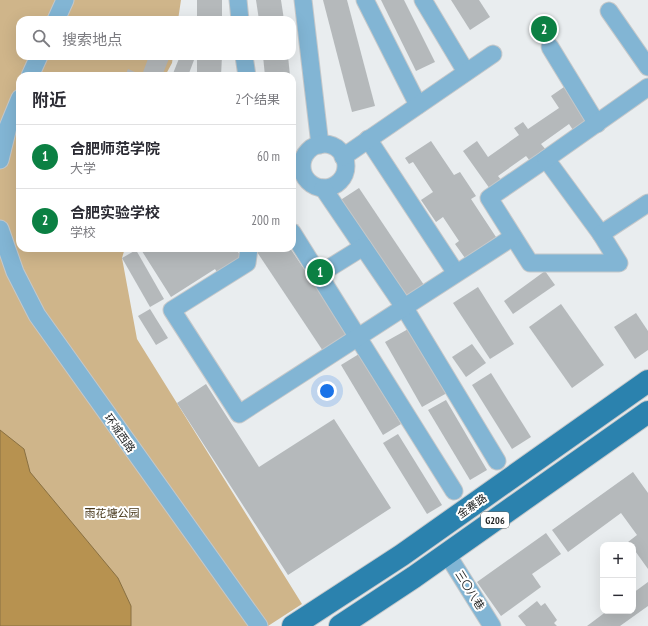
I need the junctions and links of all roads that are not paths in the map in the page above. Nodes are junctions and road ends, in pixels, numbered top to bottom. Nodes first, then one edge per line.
1 (65, 0) edge
2 (238, 0) edge
3 (303, 0) edge
4 (365, 0) edge
5 (423, 0) edge
6 (609, 11) dead end
7 (58, 16) edge
8 (240, 16) edge
9 (550, 47) dead end
10 (493, 54) dead end
11 (37, 60) edge
12 (245, 60) edge
13 (648, 67) edge
14 (32, 72) edge
15 (246, 72) edge
16 (466, 72) junction
17 (648, 87) edge
18 (418, 105) junction
19 (16, 108) edge
20 (597, 124) junction
21 (368, 139) junction
22 (320, 145) junction
23 (343, 156) junction
24 (546, 159) junction
25 (0, 160) edge
26 (297, 171) edge
27 (322, 188) junction
28 (648, 203) edge
29 (0, 229) edge
30 (601, 234) junction
31 (513, 237) junction
32 (296, 239) edge
33 (363, 247) junction
34 (248, 252) edge
35 (456, 273) junction
36 (318, 275) junction
37 (404, 308) junction
38 (358, 336) junction
39 (648, 381) edge
40 (648, 412) edge
41 (497, 461) dead end
42 (454, 490) dead end
43 (447, 554) junction
44 (259, 626) edge
45 (293, 626) edge
46 (340, 626) edge
47 (492, 626) edge

1 - 7 street
2 - 8 street
3 - 22 street
4 - 18 street
5 - 16 street
6 - 13 street
9 - 20 street
10 - 16 street
11 - 14 street
12 - 15 street
16 - 18 street
17 - 20 street
18 - 21 street
19 - 25 street
20 - 24 street
21 - 23 street
21 - 35 street
22 - 23 street
22 - 26 street
23 - 27 street
24 - 30 street
24 - 31 street
26 - 27 street
27 - 33 street
28 - 30 street
29 - 44 street, 环城西路
30 - 31 street
31 - 35 street
32 - 36 street
33 - 36 street
33 - 37 street
34 - 38 street
35 - 37 street
36 - 38 street
37 - 38 street
37 - 41 street
38 - 42 street
39 - 45 main road, 金寨路
40 - 43 main road, G206
43 - 46 main road, G206
43 - 47 street, 三〇八巷

